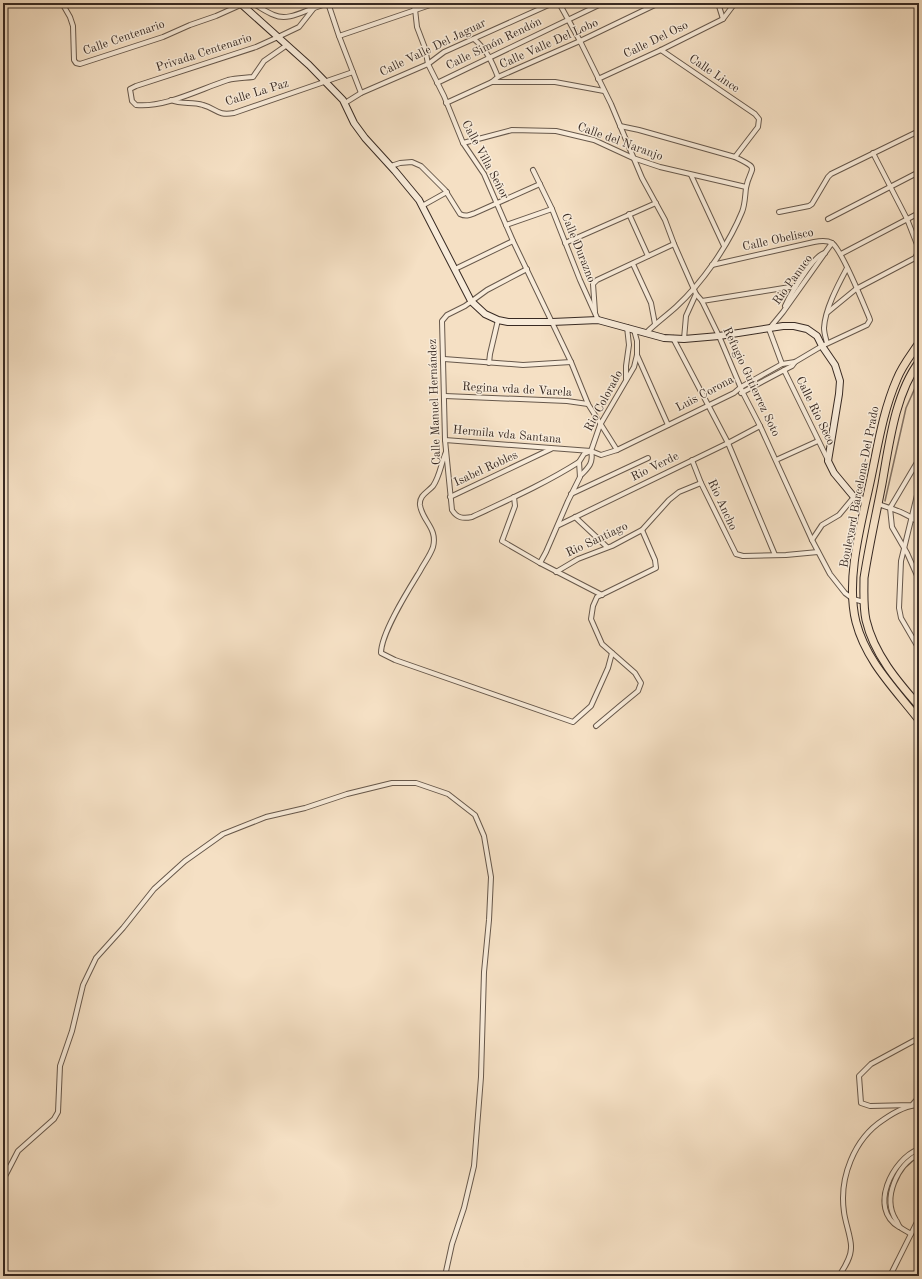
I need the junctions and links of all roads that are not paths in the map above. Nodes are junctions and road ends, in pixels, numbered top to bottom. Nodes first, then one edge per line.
1 (62, 3) edge
2 (252, 3) edge
3 (328, 3) edge
4 (412, 3) edge
5 (436, 3) edge
6 (552, 3) edge
7 (559, 3) edge
8 (603, 3) edge
9 (659, 3) edge
10 (723, 3) edge
11 (735, 3) edge
12 (810, 3) edge
13 (243, 4) edge
14 (718, 4) edge
15 (799, 4) edge
16 (314, 8) junction
17 (415, 9) junction
18 (723, 19) junction
19 (569, 20) junction
20 (339, 36) junction
21 (278, 37) junction
22 (474, 39) junction
23 (580, 41) junction
24 (287, 45) junction
25 (661, 50) junction
26 (490, 57) junction
27 (428, 64) junction
28 (353, 72) junction
29 (498, 77) junction
30 (598, 78) junction
31 (325, 80) junction
32 (492, 82) junction
33 (437, 83) junction
34 (604, 91) junction
35 (361, 93) junction
36 (171, 100) junction
37 (345, 103) junction
38 (446, 103) junction
39 (620, 126) junction
40 (919, 131) edge
41 (463, 143) junction
42 (873, 153) junction
43 (735, 157) junction
44 (633, 158) junction
45 (391, 166) junction
46 (533, 170) dead end
47 (919, 172) edge
48 (691, 174) junction
49 (540, 184) junction
50 (746, 187) junction
51 (891, 187) junction
52 (447, 192) junction
53 (497, 202) junction
54 (656, 203) junction
55 (422, 206) junction
56 (552, 209) junction
57 (779, 212) dead end
58 (919, 213) edge
59 (629, 214) junction
60 (828, 219) dead end
61 (907, 219) junction
62 (506, 225) junction
63 (513, 241) junction
64 (565, 243) junction
65 (832, 243) junction
66 (674, 244) junction
67 (724, 246) junction
68 (825, 253) junction
69 (841, 254) junction
70 (648, 256) junction
71 (633, 264) junction
72 (712, 265) junction
73 (847, 268) junction
74 (455, 269) junction
75 (527, 269) junction
76 (796, 286) junction
77 (694, 288) junction
78 (856, 289) junction
79 (696, 294) junction
80 (471, 301) junction
81 (702, 302) junction
82 (783, 312) junction
83 (828, 312) junction
84 (596, 317) junction
85 (498, 320) junction
86 (552, 322) junction
87 (869, 322) joint
88 (655, 324) junction
89 (627, 327) junction
90 (769, 329) junction
91 (634, 330) junction
92 (646, 333) junction
93 (719, 336) junction
94 (673, 338) junction
95 (684, 339) junction
96 (919, 343) edge
97 (824, 345) junction
98 (637, 355) junction
99 (444, 359) junction
100 (571, 362) junction
101 (794, 362) junction
102 (906, 362) junction
103 (490, 363) junction
104 (782, 364) junction
105 (917, 364) edge
106 (784, 370) junction
107 (626, 380) junction
108 (741, 387) junction
109 (734, 393) junction
110 (743, 393) junction
111 (445, 396) junction
112 (588, 404) junction
113 (708, 405) junction
114 (600, 425) junction
115 (668, 425) junction
116 (760, 426) junction
117 (445, 440) junction
118 (818, 441) junction
119 (728, 443) junction
120 (552, 448) junction
121 (617, 450) junction
122 (591, 451) junction
123 (446, 452) junction
124 (648, 458) dead end
125 (919, 459) edge
126 (692, 460) junction
127 (776, 460) junction
128 (828, 461) junction
129 (579, 462) junction
130 (580, 476) junction
131 (701, 483) junction
132 (919, 487) edge
133 (571, 495) junction
134 (450, 497) junction
135 (514, 497) junction
136 (854, 497) junction
137 (866, 501) junction
138 (878, 504) junction
139 (890, 508) junction
140 (575, 517) junction
141 (912, 518) junction
142 (919, 523) edge
143 (558, 525) junction
144 (642, 530) junction
145 (812, 540) junction
146 (607, 547) junction
147 (904, 547) junction
148 (818, 552) junction
149 (775, 555) junction
150 (540, 564) junction
151 (556, 572) junction
152 (919, 580) edge
153 (602, 595) junction
154 (853, 599) junction
155 (864, 602) junction
156 (919, 649) edge
157 (612, 653) junction
158 (919, 706) edge
159 (919, 720) edge
160 (596, 726) dead end
161 (919, 1038) edge
162 (919, 1097) edge
163 (912, 1105) junction
164 (919, 1105) edge
165 (919, 1149) edge
166 (919, 1154) edge
167 (3, 1180) edge
168 (919, 1218) edge
169 (899, 1227) junction
170 (911, 1234) junction
171 (445, 1276) edge
172 (839, 1276) edge
173 (890, 1276) edge

1 - 13 street, Calle Centenario
2 - 16 street
3 - 16 street
3 - 20 street
4 - 17 street, Calle Villa Señor
5 - 17 street
6 - 22 street, Calle Valle Del Jaguar
7 - 19 street, Refugio Gutierrez Soto
8 - 19 street, Calle Simón Rendón
9 - 23 street, Calle Valle Del Lobo
10 - 14 street
11 - 18 street
12 - 15 street
13 - 21 street
14 - 18 street
16 - 21 street, Privada Centenario
17 - 20 street
17 - 27 street, Calle Villa Señor
18 - 25 street, Calle Del Oso
19 - 23 street, Refugio Gutierrez Soto
19 - 26 street, Calle Simón Rendón
20 - 28 street
21 - 24 street
21 - 36 street, Privada Centenario
22 - 26 street
22 - 27 street, Calle Valle Del Jaguar
23 - 29 street, Calle Valle Del Lobo
23 - 30 street, Refugio Gutierrez Soto
24 - 31 street
24 - 36 street
25 - 30 street, Calle Del Oso
25 - 43 street, Calle Lince
26 - 29 street
26 - 33 street, Calle Simón Rendón
27 - 33 street, Calle Villa Señor
27 - 35 street, Calle Valle Del Jaguar
28 - 31 street, Calle La Paz
28 - 35 street
29 - 32 street, Calle Valle Del Lobo
30 - 34 street, Refugio Gutierrez Soto
31 - 36 street, Calle La Paz
31 - 37 street
32 - 34 street
32 - 38 street, Calle Valle Del Lobo
33 - 38 street, Calle Villa Señor
34 - 39 street, Refugio Gutierrez Soto
35 - 37 street, Calle Valle Del Jaguar
37 - 45 street
38 - 41 street, Calle Villa Señor
39 - 43 street
39 - 44 street, Refugio Gutierrez Soto
40 - 42 street
41 - 44 street, Calle del Naranjo
41 - 53 street, Calle Villa Señor
42 - 51 street
42 - 57 street
43 - 50 street
44 - 48 street, Calle del Naranjo
44 - 54 street, Refugio Gutierrez Soto
45 - 52 street
45 - 55 street
46 - 49 street, Calle Durazno
47 - 51 street
48 - 50 street, Calle del Naranjo
48 - 67 street
49 - 53 street
49 - 56 street, Calle Durazno
50 - 67 street
51 - 60 street
51 - 61 street
52 - 53 street
52 - 55 street
53 - 62 street, Calle Villa Señor
54 - 59 street
54 - 66 street, Refugio Gutierrez Soto
55 - 74 street
56 - 62 street
56 - 64 street, Calle Durazno
58 - 61 street
59 - 64 street
59 - 70 street
61 - 69 street
61 - 78 street
62 - 63 street, Calle Villa Señor
63 - 74 street
63 - 75 street, Calle Villa Señor
64 - 84 street, Calle Durazno
65 - 68 street, Rio Panuco
65 - 69 street, Calle Obelisco
65 - 72 street, Calle Obelisco
66 - 70 street
66 - 77 street, Refugio Gutierrez Soto
67 - 72 street
68 - 76 street
68 - 82 street, Rio Panuco
69 - 73 street, Calle Obelisco
70 - 71 street
71 - 84 street
71 - 88 street
72 - 77 street
73 - 78 street, Calle Obelisco
73 - 83 street
74 - 80 street
75 - 80 street
75 - 86 street, Calle Villa Señor
76 - 81 street
76 - 82 street
77 - 79 street, Refugio Gutierrez Soto
77 - 88 street
78 - 83 street
78 - 87 street, Calle Obelisco
79 - 81 street, Refugio Gutierrez Soto
79 - 95 street
80 - 85 street
80 - 99 street, Calle Manuel Hernández
81 - 93 street, Refugio Gutierrez Soto
82 - 90 street, Rio Panuco
83 - 97 street
84 - 86 street
84 - 89 street
85 - 86 street
85 - 103 street
86 - 100 street, Calle Villa Señor
87 - 97 street, Luis Corona
88 - 92 street
89 - 91 street
89 - 107 street
90 - 93 street
90 - 97 street
90 - 104 street
91 - 92 street
91 - 98 street, Rio Colorado
92 - 94 street
93 - 95 street
93 - 108 street, Refugio Gutierrez Soto
94 - 95 street
94 - 113 street
96 - 102 main road, Boulevard Barcelona-Del Prado
97 - 101 street, Luis Corona
97 - 128 street
98 - 107 street, Rio Colorado
98 - 115 street
99 - 103 street
99 - 111 street, Calle Manuel Hernández
100 - 103 street
100 - 112 street, Calle Villa Señor
101 - 104 street, Luis Corona
101 - 106 street
102 - 105 street
102 - 137 main road, Boulevard Barcelona-Del Prado
104 - 108 street, Luis Corona
105 - 138 main road, Boulevard Barcelona-Del Prado
106 - 110 street
106 - 118 street, Calle Rio Seco
107 - 114 street, Rio Colorado
108 - 109 street, Luis Corona
108 - 110 street, Refugio Gutierrez Soto
109 - 110 street
109 - 113 street, Luis Corona
110 - 116 street, Refugio Gutierrez Soto
111 - 112 street, Regina vda de Varela
111 - 117 street, Calle Manuel Hernández
112 - 114 street, Calle Villa Señor
113 - 115 street, Luis Corona
113 - 119 street
114 - 121 street, Calle Villa Señor
114 - 122 street, Rio Colorado
115 - 121 street, Luis Corona
116 - 119 street, Rio Verde
116 - 127 street, Refugio Gutierrez Soto
117 - 120 street, Hermila vda Santana
117 - 123 street, Calle Manuel Hernández
118 - 127 street
118 - 128 street, Calle Rio Seco
119 - 126 street, Rio Verde
119 - 149 street
120 - 122 street, Hermila vda Santana
120 - 134 street, Isabel Robles
121 - 122 street, Luis Corona
122 - 129 street, Rio Colorado
122 - 130 street
123 - 134 street, Calle Manuel Hernández
123 - 157 street
124 - 133 street
125 - 139 street
126 - 131 street, Rio Ancho
126 - 140 street, Rio Verde
127 - 145 street, Refugio Gutierrez Soto
128 - 136 street
129 - 130 street
129 - 135 street
130 - 133 street
131 - 144 street, Rio Santiago
131 - 149 street, Rio Ancho
132 - 141 street
133 - 143 street
134 - 135 street, Calle Manuel Hernández
135 - 150 street
136 - 137 street
136 - 145 street
137 - 154 main road, Boulevard Barcelona-Del Prado
138 - 139 street
138 - 155 main road, Boulevard Barcelona-Del Prado
139 - 141 street
139 - 147 street
140 - 143 street, Rio Verde
140 - 146 street
141 - 142 street
141 - 147 street
143 - 150 street
144 - 146 street, Rio Santiago
144 - 153 street
145 - 148 street, Refugio Gutierrez Soto
146 - 151 street, Rio Santiago
147 - 152 street
147 - 156 street
148 - 149 street
148 - 154 street, Refugio Gutierrez Soto
150 - 151 street
151 - 153 street
153 - 157 street
154 - 155 street, Refugio Gutierrez Soto
154 - 159 main road, Boulevard Barcelona-Del Prado
155 - 158 main road, Boulevard Barcelona-Del Prado
157 - 160 street
161 - 163 street
162 - 163 street
163 - 164 street
163 - 172 street
165 - 169 street
166 - 169 street
167 - 171 street
168 - 170 street
169 - 170 street
170 - 173 street

